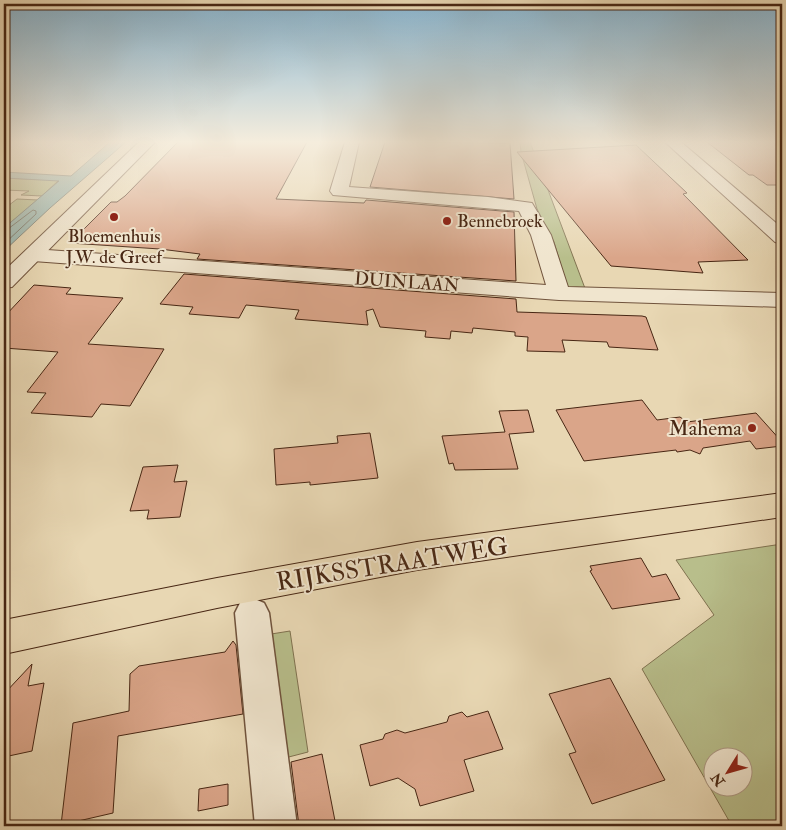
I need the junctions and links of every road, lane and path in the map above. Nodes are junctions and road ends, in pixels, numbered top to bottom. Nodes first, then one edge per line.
1 (107, 181) edge
2 (342, 181) edge
3 (718, 181) edge
4 (752, 210) junction
5 (772, 210) dead end
6 (782, 238) edge
7 (33, 255) junction
8 (4, 282) edge
9 (560, 294) junction
10 (782, 300) edge
11 (782, 505) edge
12 (252, 613) dead end
13 (4, 637) edge
14 (276, 826) edge

1 - 7 street
2 - 9 street
3 - 4 street
4 - 5 street
4 - 6 street
7 - 8 street
7 - 9 street, DUINLAAN
9 - 10 street, DUINLAAN
11 - 13 main road, RIJKSSTRAATWEG
12 - 14 street

